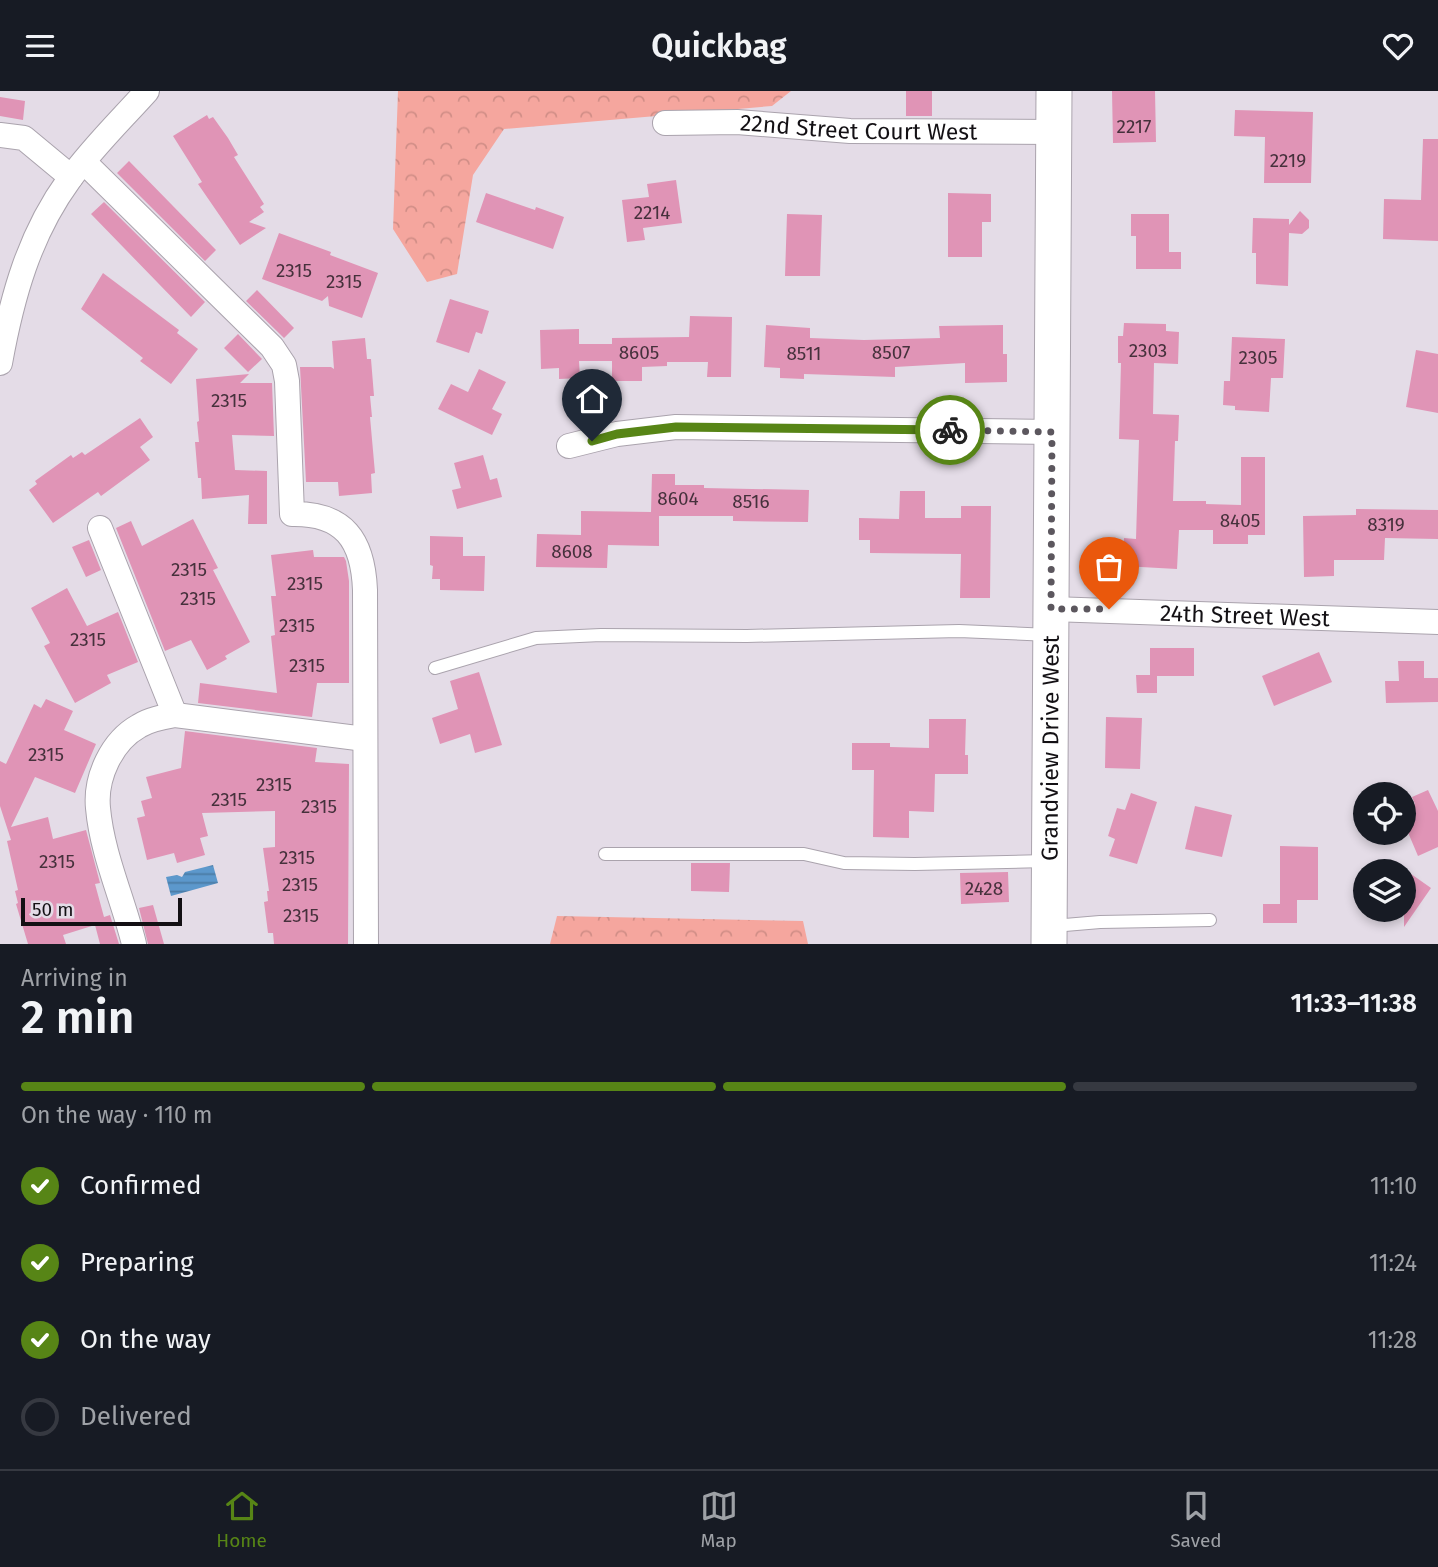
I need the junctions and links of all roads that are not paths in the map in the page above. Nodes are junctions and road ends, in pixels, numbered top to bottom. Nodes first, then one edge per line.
1 (146, 91) edge
2 (1054, 91) edge
3 (665, 123) dead end
4 (1054, 132) junction
5 (0, 135) edge
6 (77, 170) junction
7 (0, 363) edge
8 (1052, 432) junction
9 (569, 446) dead end
10 (100, 528) dead end
11 (1051, 622) junction
12 (1438, 622) edge
13 (435, 668) dead end
14 (175, 715) junction
15 (365, 739) junction
16 (605, 854) dead end
17 (1050, 861) junction
18 (1210, 920) dead end
19 (1050, 935) edge
20 (134, 944) edge
21 (366, 944) edge

1 - 6 street
2 - 4 street, Grandview Drive West
3 - 4 street, 22nd Street Court West
4 - 8 street, Grandview Drive West
5 - 6 street
6 - 7 street
6 - 15 street
8 - 9 street
8 - 11 street, Grandview Drive West
10 - 14 street
11 - 12 street, 24th Street West
11 - 13 lane, 24th Street West
11 - 17 street, Grandview Drive West
14 - 15 street
14 - 20 street
15 - 21 street
16 - 17 lane
17 - 19 street, Grandview Drive West
18 - 19 lane

